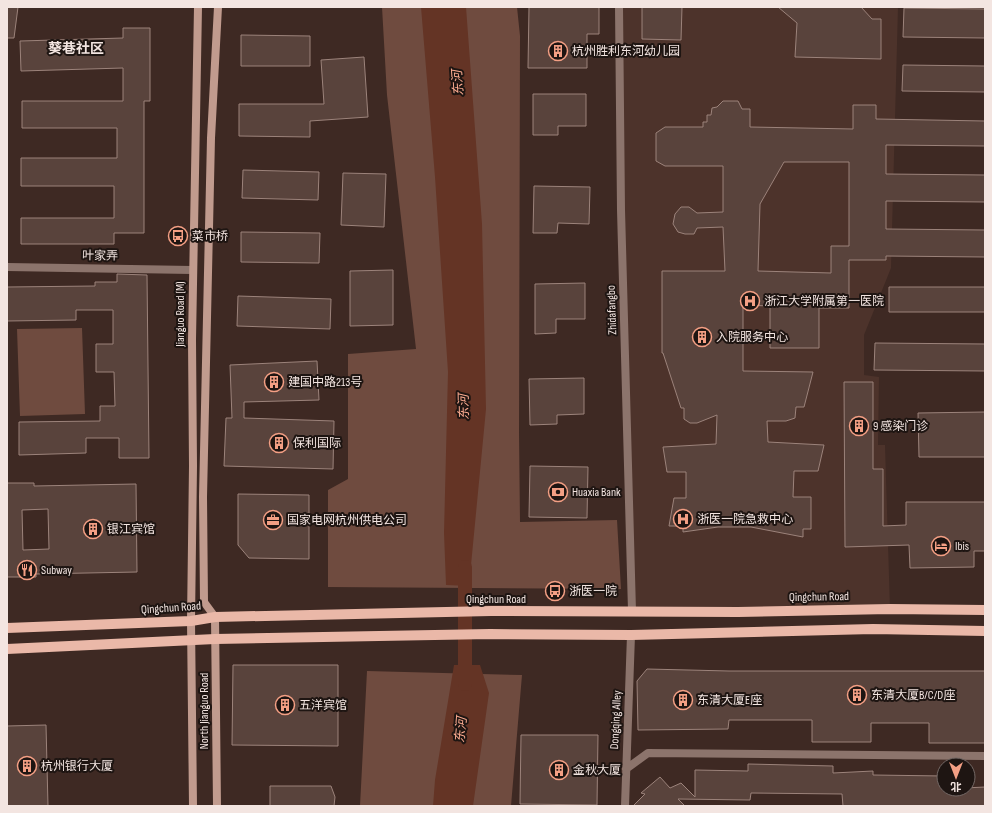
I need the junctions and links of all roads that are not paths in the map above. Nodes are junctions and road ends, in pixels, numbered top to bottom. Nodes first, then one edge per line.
1 (198, 7) edge
2 (218, 7) edge
3 (619, 7) edge
4 (7, 267) edge
5 (192, 270) junction
6 (985, 610) edge
7 (632, 612) junction
8 (215, 616) junction
9 (191, 621) junction
10 (7, 628) edge
11 (985, 631) edge
12 (631, 635) junction
13 (215, 639) junction
14 (192, 640) junction
15 (7, 649) edge
16 (985, 756) edge
17 (626, 769) junction
18 (193, 806) edge
19 (217, 806) edge
20 (625, 806) edge

1 - 5 main road, Jianguo Road (M)
2 - 8 main road
3 - 7 street, Zhidafangbo
4 - 5 street, 叶家弄
5 - 9 main road, Jianguo Road (M)
6 - 7 main road, Qingchun Road
7 - 8 main road, Qingchun Road
8 - 9 main road, Qingchun Road
8 - 13 main road, North Jianguo Road
9 - 10 main road, Qingchun Road
9 - 14 main road, North Jianguo Road
11 - 12 main road
12 - 13 main road
12 - 17 street, Dongqing Alley
13 - 14 main road
13 - 19 main road, North Jianguo Road
14 - 15 main road
14 - 18 main road, North Jianguo Road
16 - 17 street
17 - 20 street, Dongqing Alley

